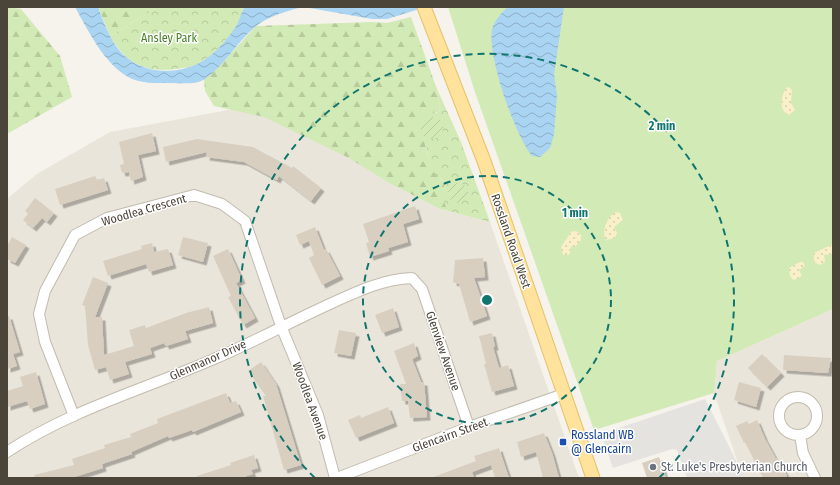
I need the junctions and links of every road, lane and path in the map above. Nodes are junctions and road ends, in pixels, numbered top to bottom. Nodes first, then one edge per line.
1 (424, 7) edge
2 (412, 278) joint
3 (282, 326) junction
4 (564, 394) junction
5 (74, 416) junction
6 (469, 427) junction
7 (800, 435) dead end
8 (7, 452) edge
9 (336, 478) edge
10 (593, 478) edge
11 (815, 478) edge

1 - 4 main road, Rossland Road West
2 - 3 street, Glenmanor Drive
2 - 6 street, Glenview Avenue
3 - 5 street, Glenmanor Drive
3 - 5 street, Woodlea Crescent
3 - 9 street, Woodlea Avenue
4 - 6 street, Glencairn Street
4 - 10 main road, Rossland Road West
5 - 8 street, Glenmanor Drive
6 - 9 street, Glencairn Street
7 - 11 street

